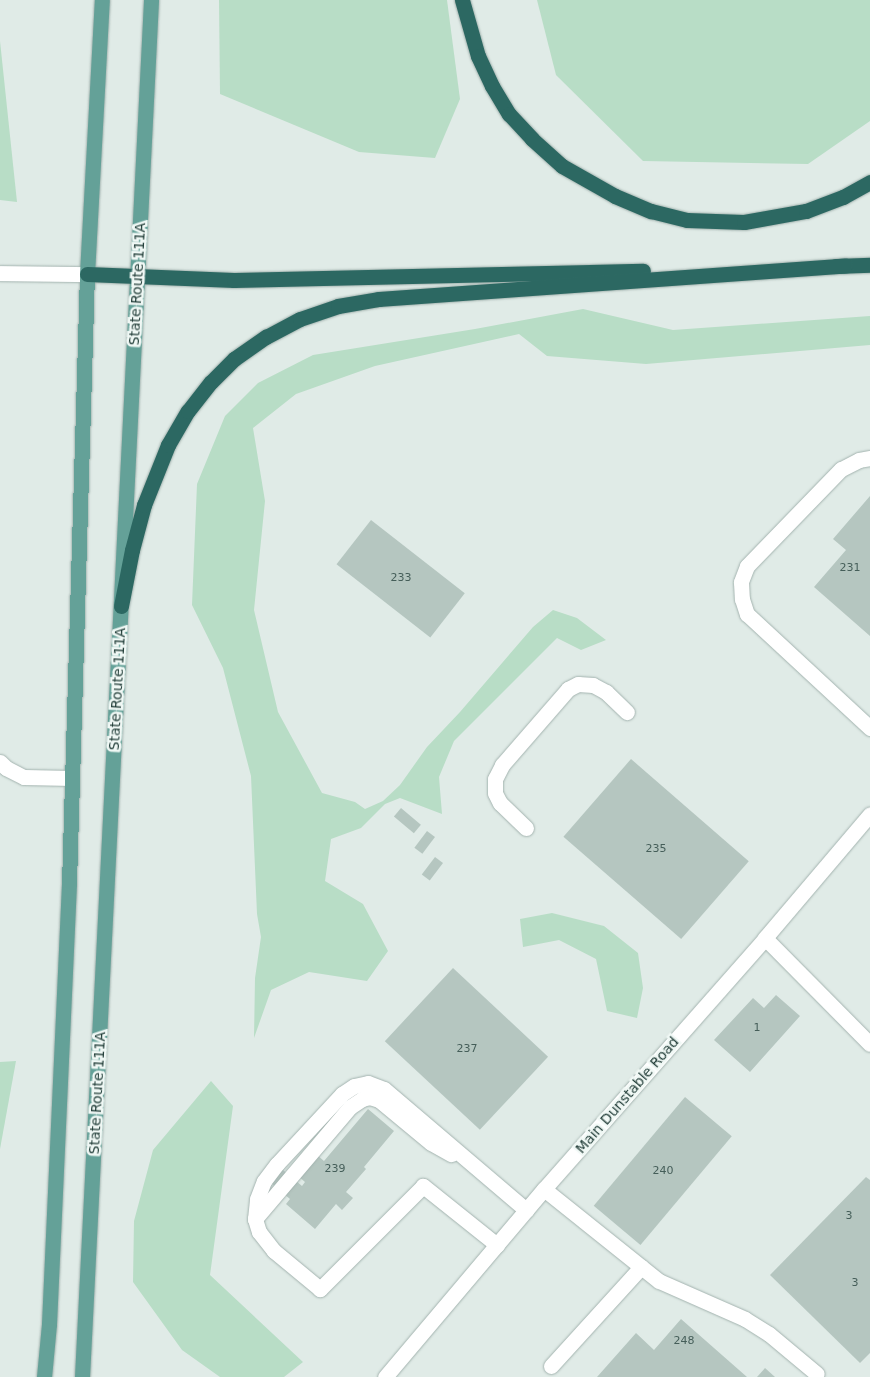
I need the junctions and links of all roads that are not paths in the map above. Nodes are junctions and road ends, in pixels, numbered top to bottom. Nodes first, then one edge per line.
1 (102, 0) edge
2 (151, 0) edge
3 (462, 0) edge
4 (870, 182) edge
5 (870, 265) edge
6 (845, 266) junction
7 (0, 273) edge
8 (88, 274) junction
9 (138, 276) junction
10 (870, 458) edge
11 (121, 606) junction
12 (627, 712) dead end
13 (870, 728) edge
14 (0, 762) edge
15 (72, 778) junction
16 (870, 814) edge
17 (526, 828) dead end
18 (765, 938) junction
19 (870, 1044) edge
20 (544, 1189) junction
21 (526, 1210) junction
22 (497, 1245) junction
23 (641, 1267) junction
24 (551, 1366) dead end
25 (817, 1374) dead end
26 (44, 1377) edge
27 (82, 1377) edge
28 (385, 1377) edge

1 - 8 main road
2 - 9 main road, State Route 111A
3 - 4 highway
5 - 6 highway
6 - 9 highway
6 - 11 highway
7 - 8 street
8 - 9 highway
8 - 15 main road
9 - 11 main road, State Route 111A
10 - 13 street
11 - 27 main road, State Route 111A
12 - 17 street
14 - 15 street
15 - 26 main road
16 - 18 street, Main Dunstable Road
18 - 19 street
18 - 20 street, Main Dunstable Road
20 - 21 street, Main Dunstable Road
20 - 23 street
21 - 22 street, Main Dunstable Road
21 - 22 street
22 - 28 street, Main Dunstable Road
23 - 24 street
23 - 25 street

